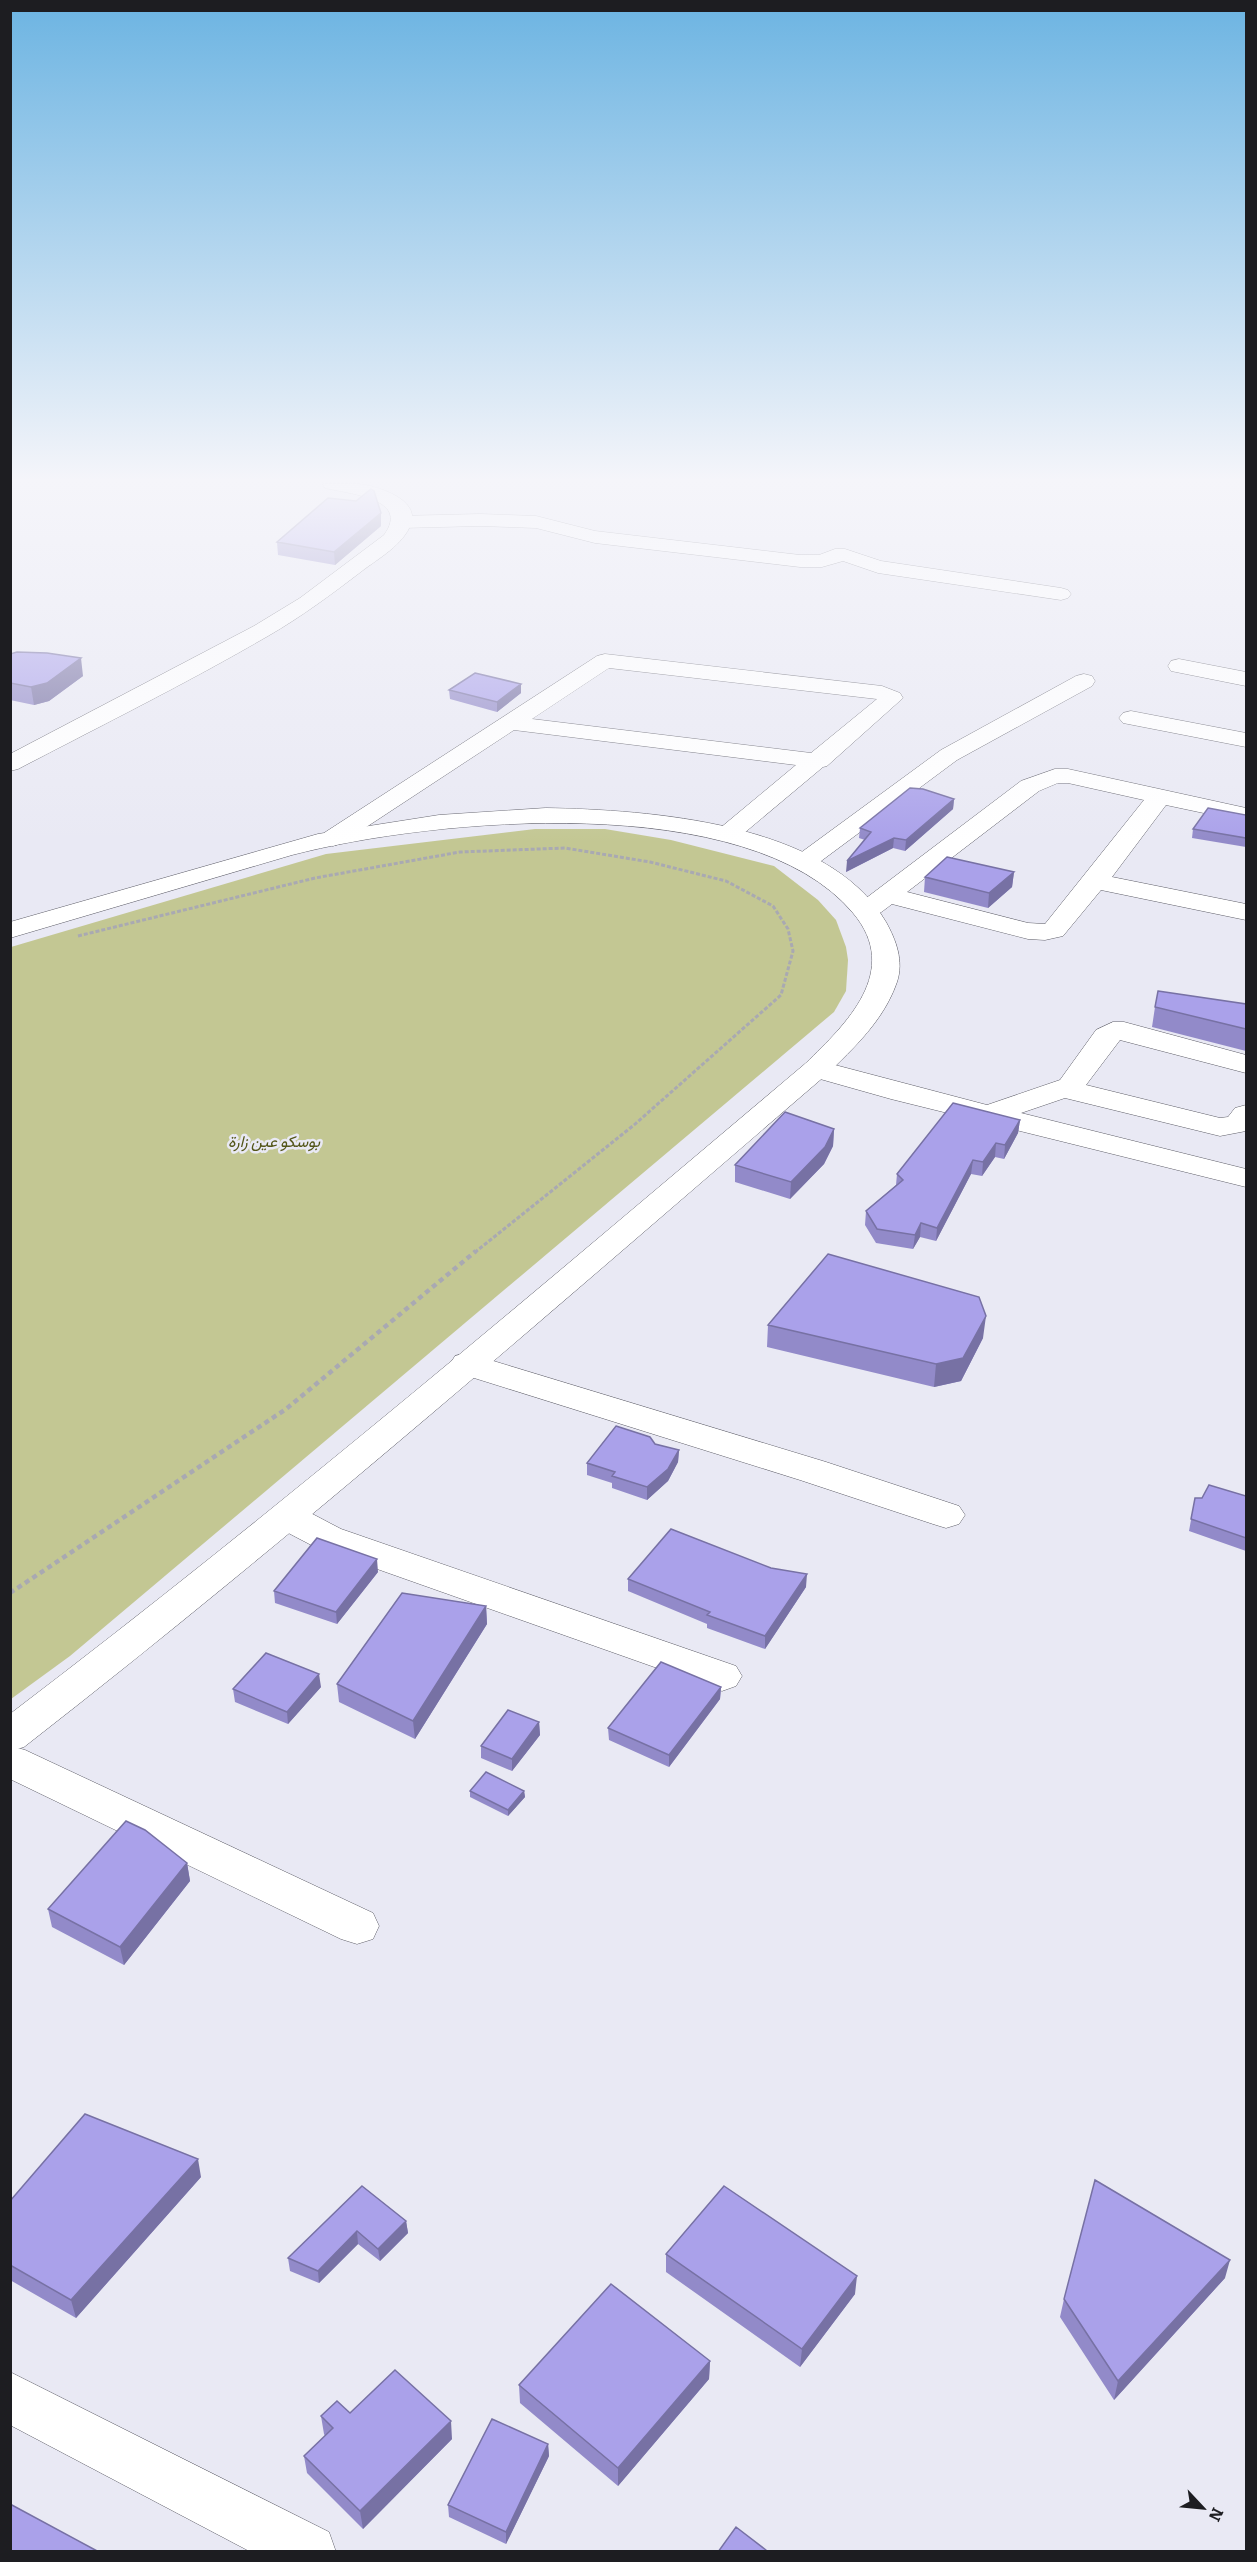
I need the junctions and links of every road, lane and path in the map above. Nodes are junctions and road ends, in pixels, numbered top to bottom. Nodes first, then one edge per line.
1 (305, 604) edge
2 (1179, 666) dead end
3 (1246, 679) edge
4 (1084, 681) dead end
5 (1131, 718) dead end
6 (511, 723) junction
7 (1246, 741) edge
8 (819, 761) junction
9 (10, 764) edge
10 (1159, 798) junction
11 (1246, 816) edge
12 (728, 834) junction
13 (333, 838) junction
14 (804, 862) junction
15 (1095, 881) junction
16 (877, 903) junction
17 (1246, 912) edge
18 (10, 930) edge
19 (77, 936) dead end
20 (1246, 1064) edge
21 (816, 1069) junction
22 (1070, 1086) junction
23 (1246, 1113) edge
24 (990, 1114) junction
25 (1246, 1178) edge
26 (467, 1364) junction
27 (946, 1515) dead end
28 (288, 1517) junction
29 (10, 1593) edge
30 (722, 1676) dead end
31 (10, 1736) edge
32 (10, 1761) edge
33 (357, 1926) dead end
34 (10, 2397) edge
35 (309, 2552) edge

1 - 9 street
2 - 3 street
4 - 14 street
5 - 7 street
6 - 8 street
6 - 8 street
6 - 13 street
8 - 12 street
10 - 11 street
10 - 15 street
10 - 16 street
12 - 13 street
12 - 14 street
13 - 18 street
14 - 16 street
15 - 16 street
15 - 17 street
16 - 21 street
19 - 29 path
20 - 22 street
21 - 24 street
21 - 26 street
22 - 23 street
22 - 24 street
24 - 25 street
26 - 27 street
26 - 28 street
28 - 30 street
28 - 31 street
32 - 33 street
34 - 35 street

